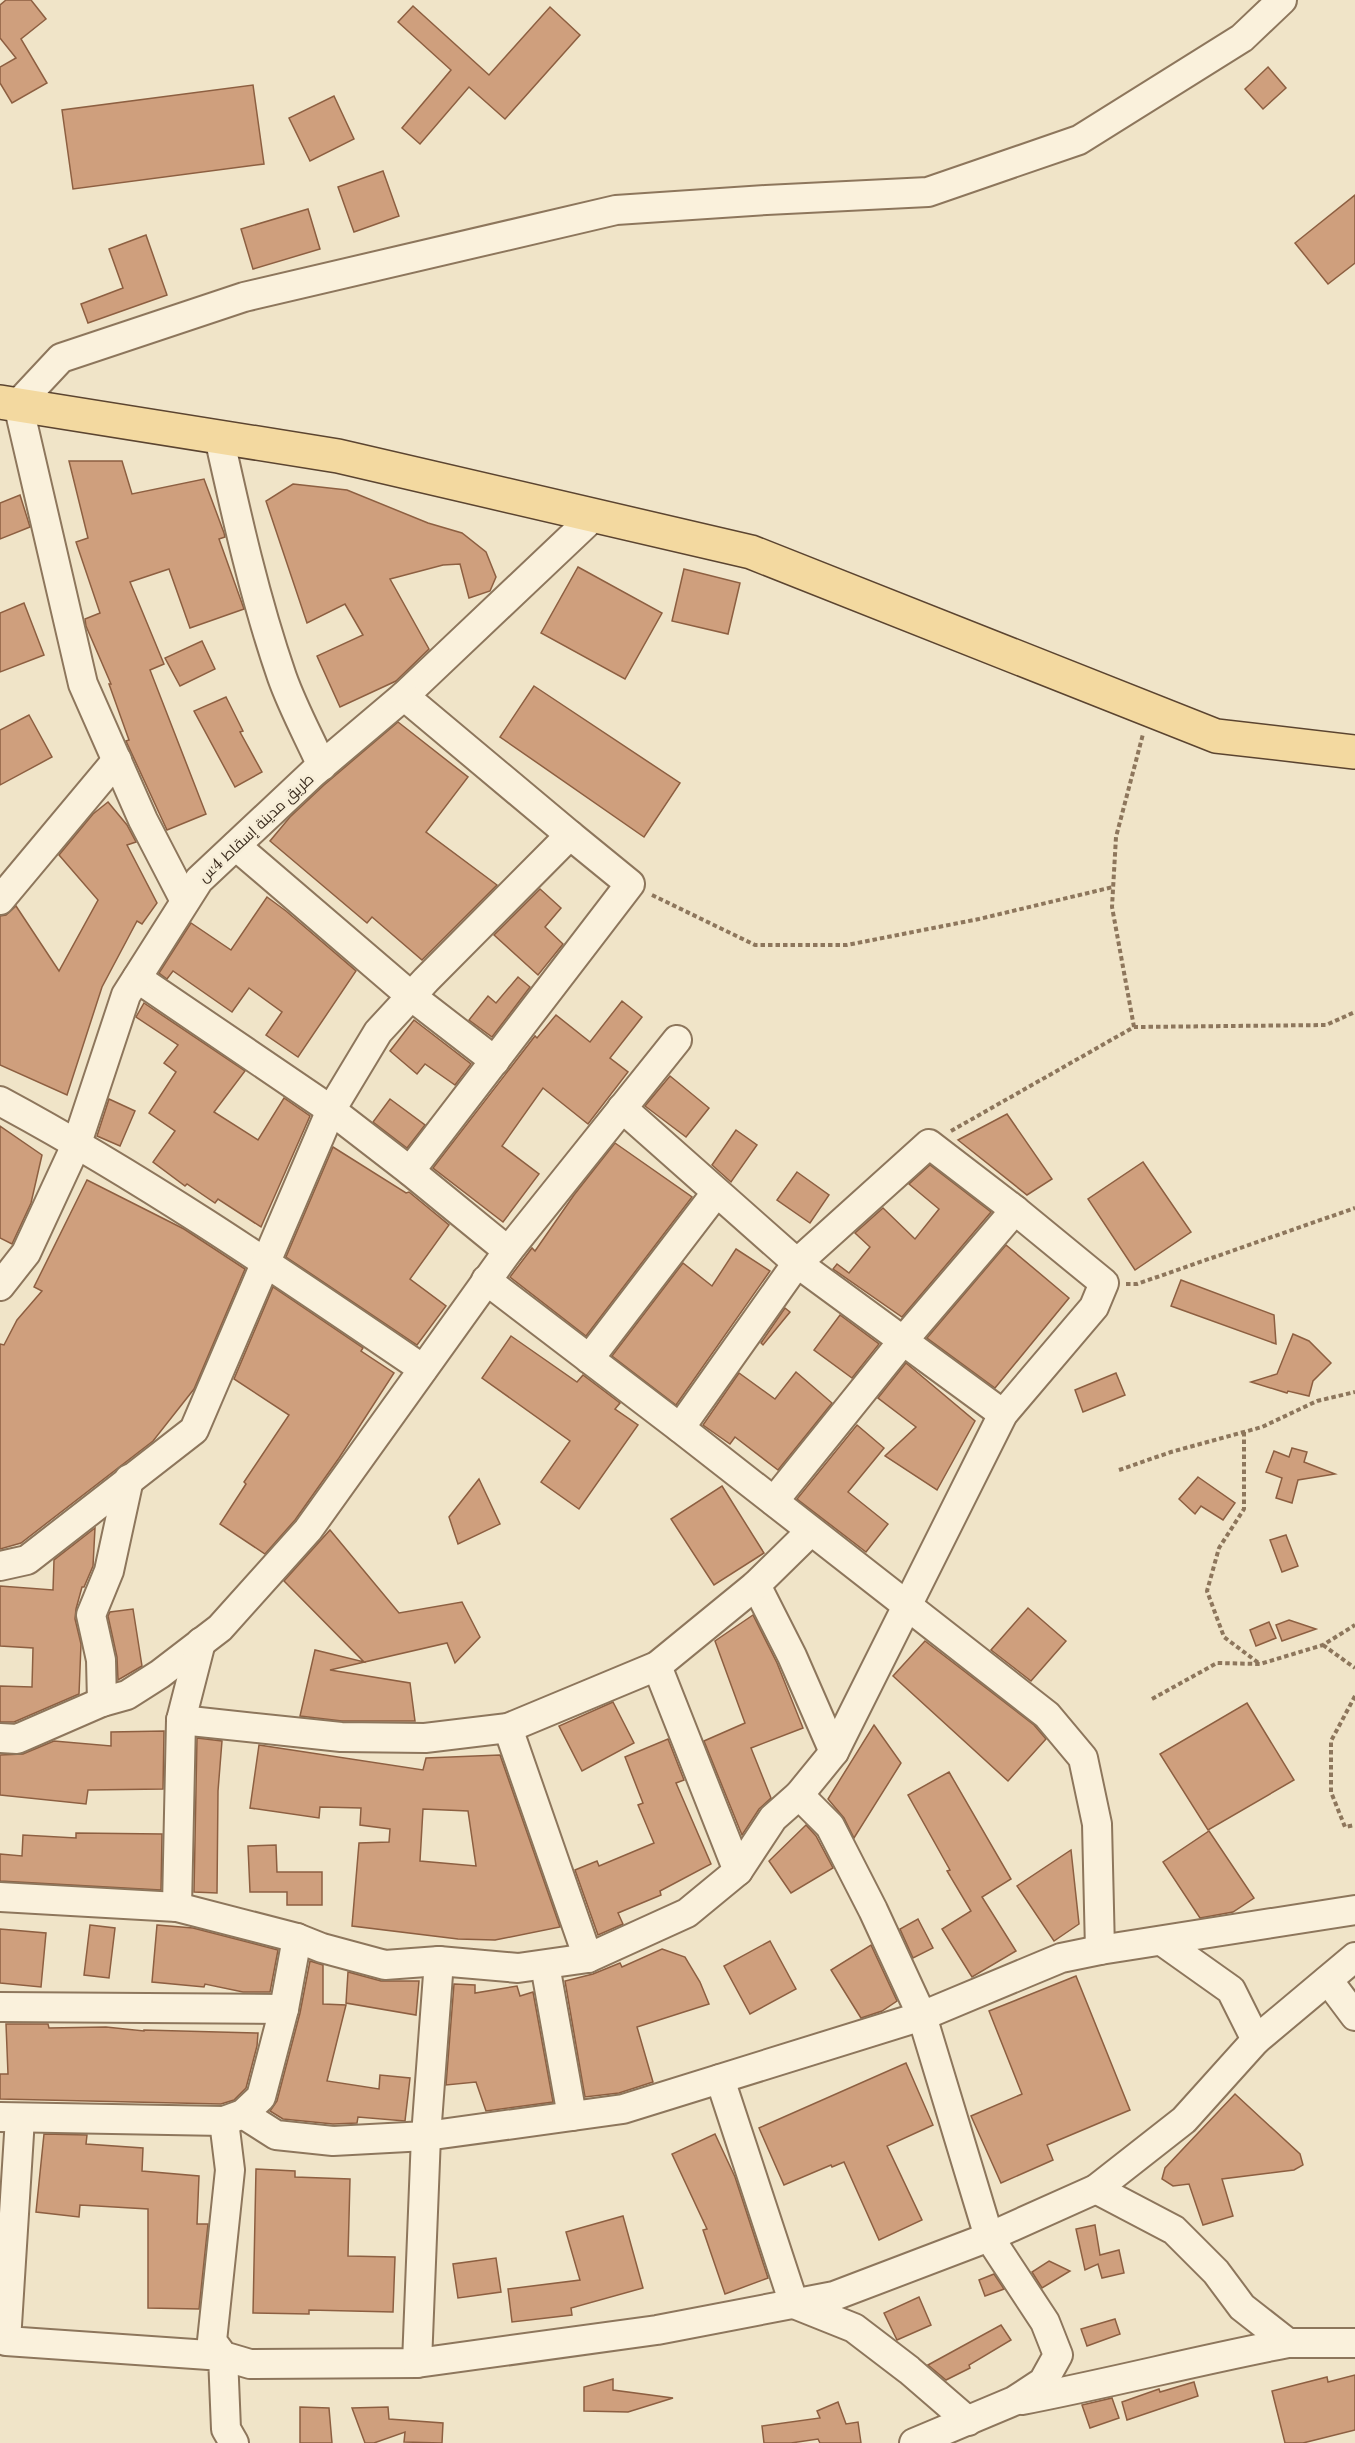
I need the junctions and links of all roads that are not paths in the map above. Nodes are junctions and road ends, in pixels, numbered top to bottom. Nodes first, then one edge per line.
1 (1282, 0) edge
2 (6, 407) edge
3 (219, 437) junction
4 (594, 516) junction
5 (404, 696) junction
6 (1355, 752) edge
7 (117, 760) junction
8 (322, 766) junction
9 (570, 835) junction
10 (236, 846) junction
11 (0, 900) edge
12 (185, 901) junction
13 (136, 978) junction
14 (411, 996) junction
15 (676, 1040) dead end
16 (495, 1061) junction
17 (0, 1101) edge
18 (622, 1108) junction
19 (331, 1110) junction
20 (77, 1143) junction
21 (410, 1171) junction
22 (716, 1193) junction
23 (1015, 1210) junction
24 (508, 1251) junction
25 (265, 1261) junction
26 (797, 1263) junction
27 (486, 1280) junction
28 (0, 1286) edge
29 (902, 1342) junction
30 (589, 1359) junction
31 (423, 1369) junction
32 (1003, 1414) junction
33 (680, 1428) junction
34 (129, 1479) junction
35 (774, 1501) junction
36 (811, 1531) junction
37 (0, 1566) edge
38 (756, 1585) junction
39 (906, 1605) junction
40 (201, 1642) junction
41 (657, 1666) junction
42 (102, 1702) junction
43 (181, 1720) junction
44 (507, 1728) junction
45 (0, 1738) edge
46 (834, 1752) junction
47 (800, 1795) junction
48 (738, 1871) junction
49 (0, 1897) edge
50 (177, 1907) junction
51 (1355, 1910) edge
52 (297, 1938) junction
53 (1162, 1941) junction
54 (1100, 1950) junction
55 (1355, 1957) edge
56 (588, 1958) junction
57 (439, 1960) junction
58 (545, 1965) junction
59 (1328, 1980) junction
60 (0, 2007) edge
61 (284, 2009) junction
62 (922, 2016) junction
63 (1355, 2016) edge
64 (1256, 2040) junction
65 (720, 2079) junction
66 (572, 2116) junction
67 (10, 2117) edge
68 (233, 2118) junction
69 (426, 2136) junction
70 (1096, 2189) junction
71 (989, 2237) junction
72 (794, 2304) junction
73 (1288, 2343) junction
74 (1355, 2343) edge
75 (223, 2356) junction
76 (417, 2363) junction
77 (1014, 2401) junction
78 (968, 2421) junction
79 (234, 2443) edge
80 (914, 2443) edge

1 - 2 street
2 - 3 main road
2 - 7 street
3 - 4 main road
3 - 8 street
4 - 5 street, طريق مدينة إسقاط 4س
4 - 6 main road
5 - 8 street, طريق مدينة إسقاط 4س
5 - 9 street
7 - 11 street
7 - 12 street
8 - 10 street, طريق مدينة إسقاط 4س
9 - 14 street
9 - 16 street
10 - 12 street, طريق مدينة إسقاط 4س
10 - 14 street
12 - 13 street, طريق مدينة إسقاط 4س
13 - 19 street
13 - 20 street, طريق مدينة إسقاط 4س
14 - 16 street
14 - 19 street
15 - 18 street
16 - 21 street
17 - 20 street
18 - 22 street
18 - 24 street
19 - 21 street
19 - 25 street
20 - 25 street
20 - 28 street, طريق مدينة إسقاط 4س
21 - 24 street
22 - 26 street
22 - 30 street
23 - 26 street
23 - 29 street
23 - 32 street
24 - 27 street
25 - 31 street
25 - 34 street
26 - 29 street
26 - 33 street
27 - 30 street
27 - 31 street
29 - 32 street
29 - 35 street
30 - 33 street
31 - 40 street
32 - 39 street
33 - 35 street
34 - 37 street
34 - 42 street
35 - 36 street
36 - 38 street
36 - 39 street
38 - 41 street
38 - 46 street
39 - 46 street
39 - 54 street
40 - 42 street
40 - 43 street
41 - 44 street
41 - 48 street
42 - 45 street
43 - 44 street
43 - 50 street
44 - 56 street
46 - 47 street
47 - 48 street
47 - 62 street
48 - 56 street
49 - 50 street
50 - 52 street
51 - 53 street
52 - 57 street
52 - 61 street
53 - 54 street
53 - 64 street
54 - 62 street
55 - 59 street
56 - 58 street
57 - 58 street
57 - 69 street
58 - 66 street
59 - 63 street
59 - 64 street
60 - 61 street
61 - 68 street
62 - 65 street
62 - 71 street
64 - 70 street
65 - 66 street
65 - 72 street
66 - 69 street
67 - 68 street
67 - 75 street
68 - 69 street
68 - 75 street
69 - 76 street
70 - 71 street
70 - 73 street
71 - 72 street
71 - 77 street
72 - 76 street
72 - 78 street
73 - 74 street
73 - 77 street
75 - 76 street
75 - 79 street
77 - 78 street
78 - 80 street

